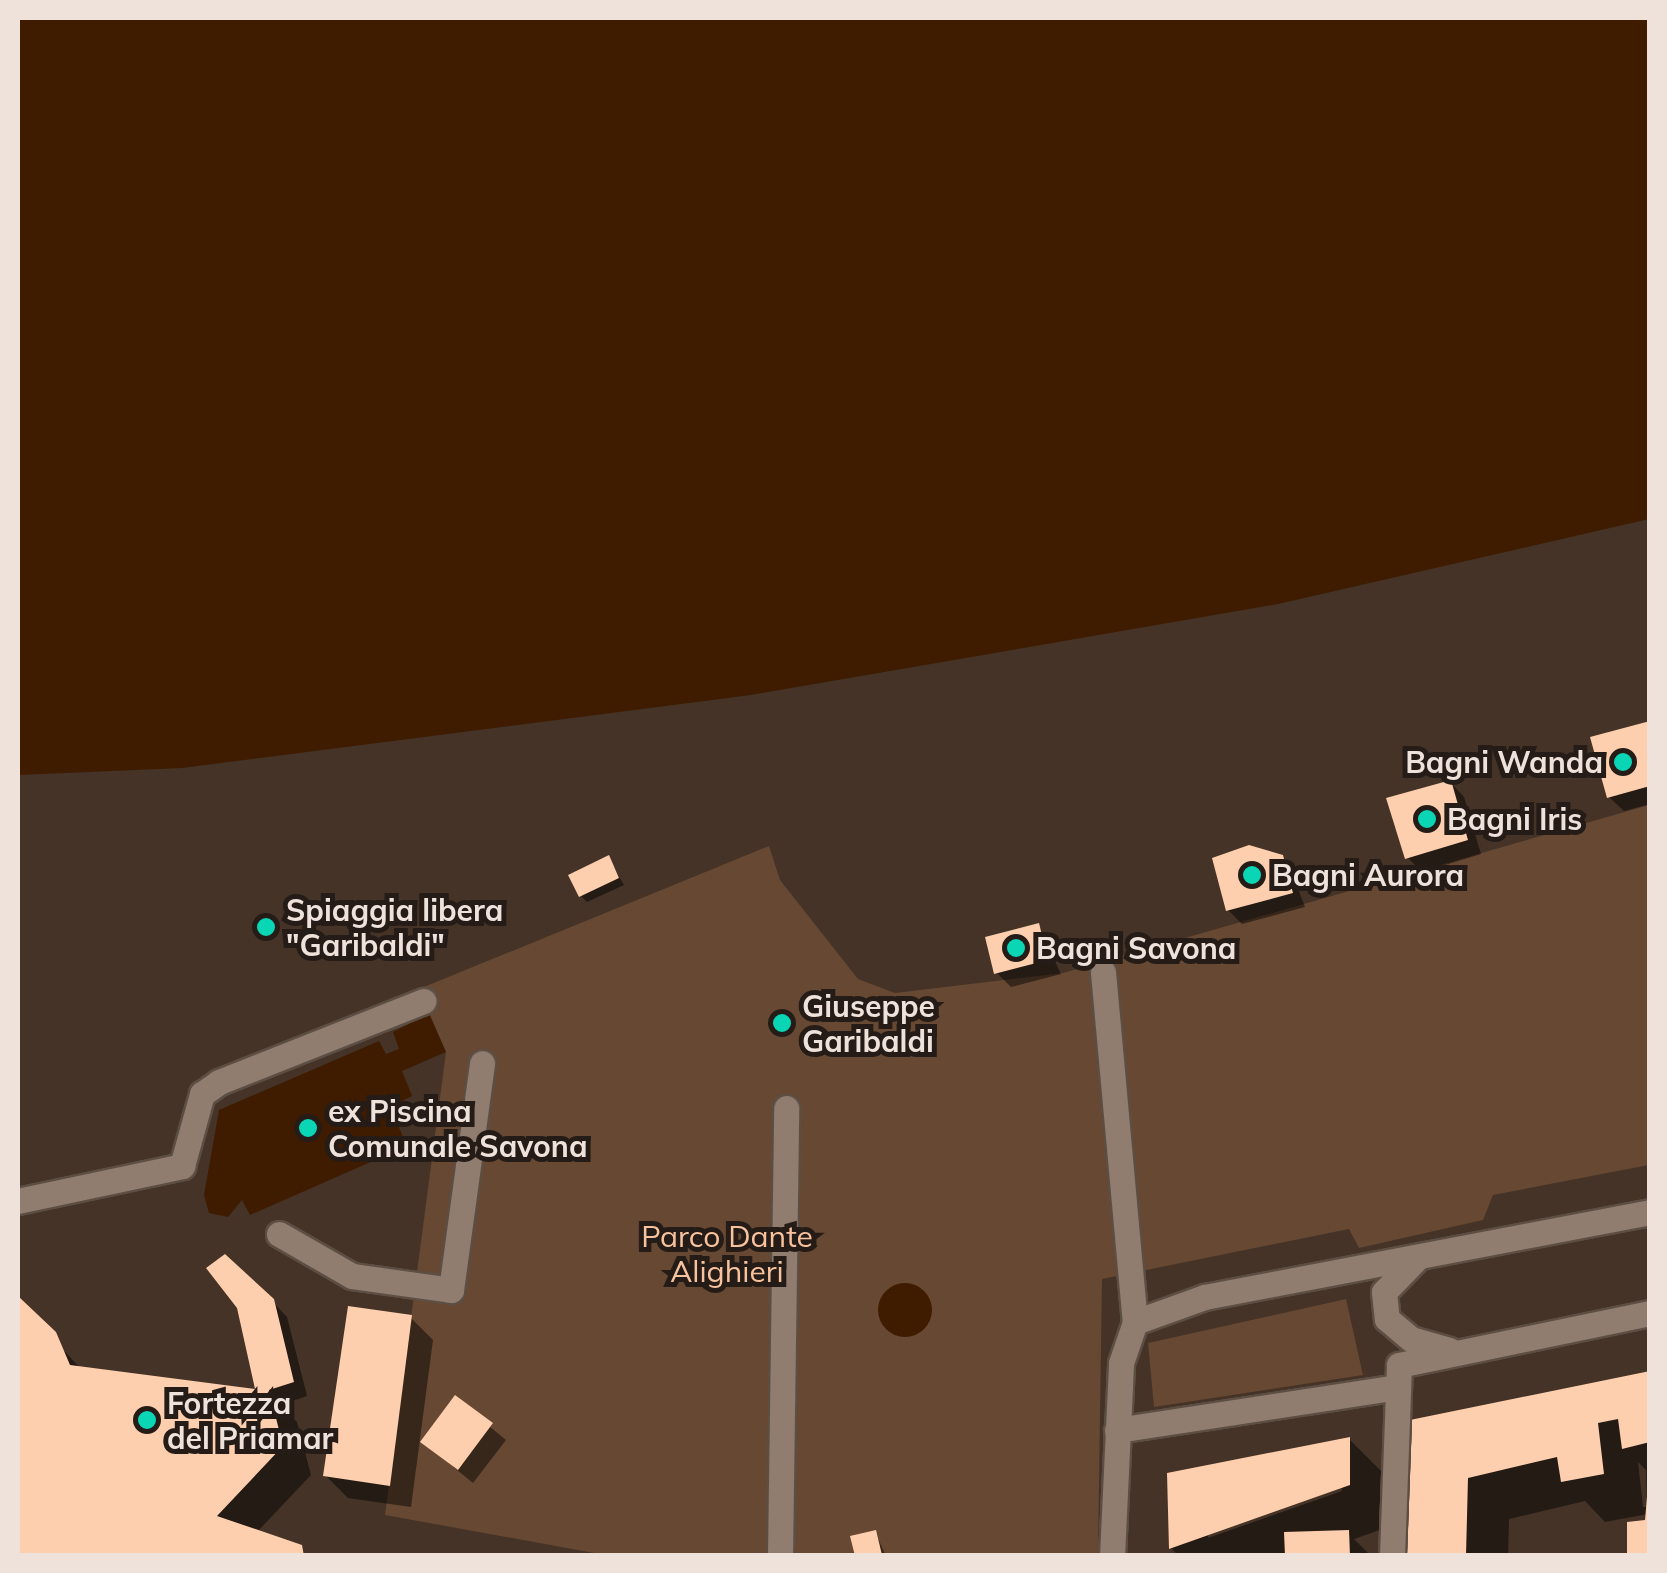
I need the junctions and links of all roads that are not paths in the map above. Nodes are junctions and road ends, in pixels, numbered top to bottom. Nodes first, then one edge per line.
1 (1103, 972) dead end
2 (424, 1001) dead end
3 (482, 1062) dead end
4 (786, 1108) dead end
5 (18, 1200) edge
6 (1650, 1212) edge
7 (279, 1234) dead end
8 (1421, 1256) junction
9 (1650, 1313) edge
10 (1136, 1322) junction
11 (1458, 1352) junction
12 (1396, 1377) junction
13 (1118, 1430) junction
14 (780, 1556) edge
15 (1112, 1556) edge
16 (1392, 1556) edge

1 - 10 street
2 - 5 street
3 - 7 street
4 - 14 street
6 - 8 street
8 - 10 street
8 - 11 street
9 - 11 street
10 - 13 street
11 - 12 street
12 - 13 street
12 - 16 street
13 - 15 street

